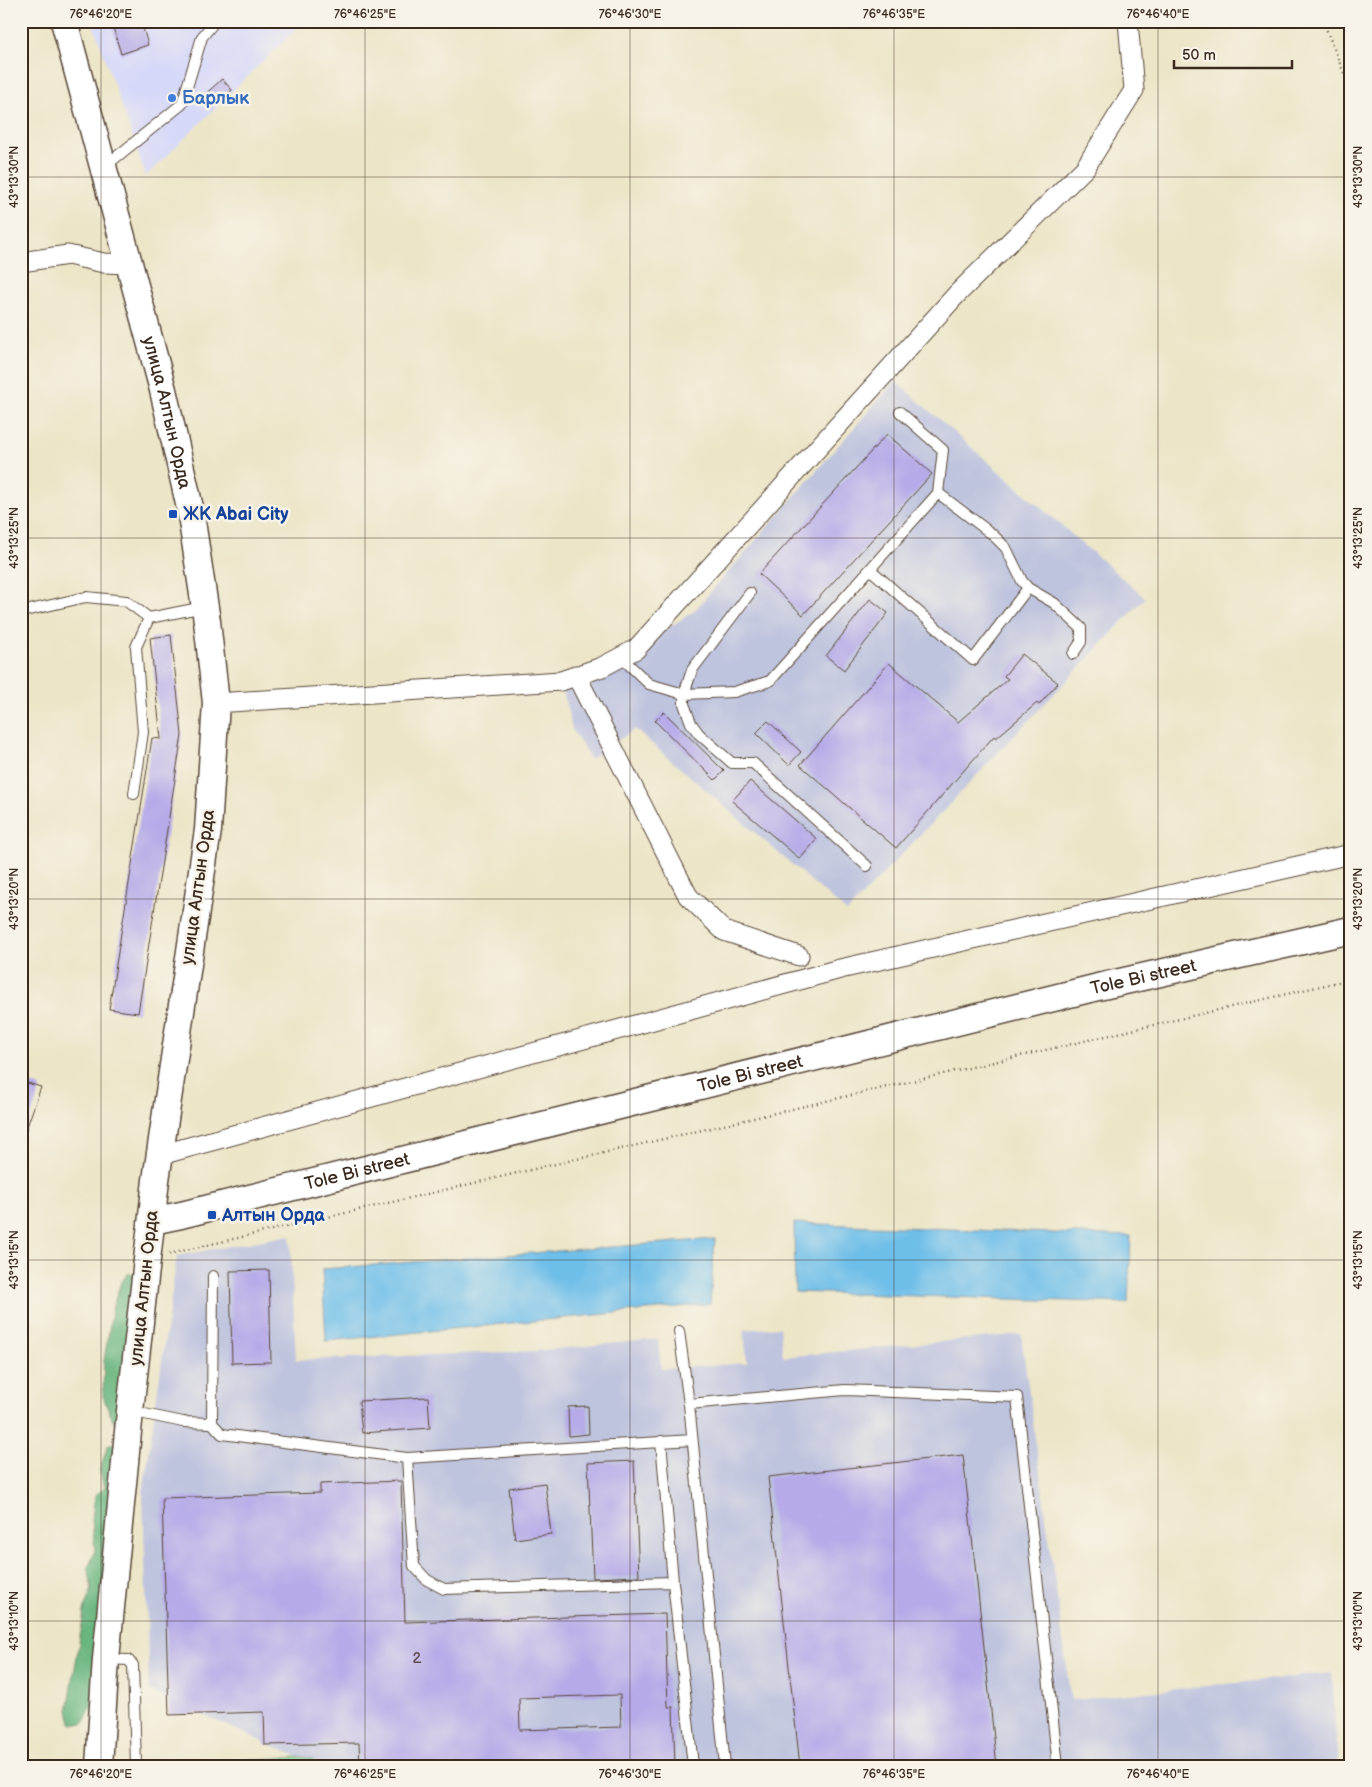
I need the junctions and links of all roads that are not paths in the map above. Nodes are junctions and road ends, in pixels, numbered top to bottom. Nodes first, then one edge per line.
1 (64, 21) edge
2 (215, 21) edge
3 (1128, 21) edge
4 (103, 168) junction
5 (21, 262) edge
6 (129, 264) junction
7 (900, 412) dead end
8 (938, 494) junction
9 (871, 570) junction
10 (1028, 588) junction
11 (750, 593) dead end
12 (205, 606) junction
13 (21, 612) edge
14 (149, 618) junction
15 (1073, 654) dead end
16 (621, 657) junction
17 (576, 675) junction
18 (684, 694) junction
19 (216, 703) junction
20 (134, 794) dead end
21 (1351, 854) edge
22 (867, 866) dead end
23 (1351, 930) edge
24 (799, 956) dead end
25 (160, 1155) junction
26 (152, 1221) junction
27 (213, 1276) dead end
28 (679, 1331) dead end
29 (689, 1404) junction
30 (130, 1411) junction
31 (212, 1423) junction
32 (692, 1440) junction
33 (660, 1441) junction
34 (407, 1458) junction
35 (673, 1582) junction
36 (106, 1659) junction
37 (99, 1766) edge
38 (136, 1766) edge
39 (693, 1766) edge
40 (725, 1766) edge
41 (1058, 1766) edge

1 - 4 main road, улица Алтын Орда
2 - 4 lane
3 - 16 street
4 - 6 main road, улица Алтын Орда
5 - 6 street
6 - 12 main road, улица Алтын Орда
7 - 8 lane
8 - 9 lane
8 - 10 lane
9 - 10 lane
9 - 18 lane
10 - 15 lane
11 - 18 lane
12 - 14 lane
12 - 19 main road, улица Алтын Орда
13 - 14 lane
14 - 20 lane
16 - 17 street
16 - 18 lane
17 - 19 street
17 - 24 street
18 - 22 lane
19 - 25 main road, улица Алтын Орда
21 - 25 street
23 - 26 main road, Tole Bi street
25 - 26 main road, улица Алтын Орда
26 - 30 main road, улица Алтын Орда
27 - 31 lane
28 - 29 lane
29 - 32 lane
29 - 41 lane
30 - 31 lane
30 - 36 main road, улица Алтын Орда
31 - 34 lane
32 - 33 lane
32 - 40 lane
33 - 34 lane
33 - 35 lane
34 - 35 lane
35 - 39 lane
36 - 37 main road, улица Алтын Орда
36 - 38 lane

